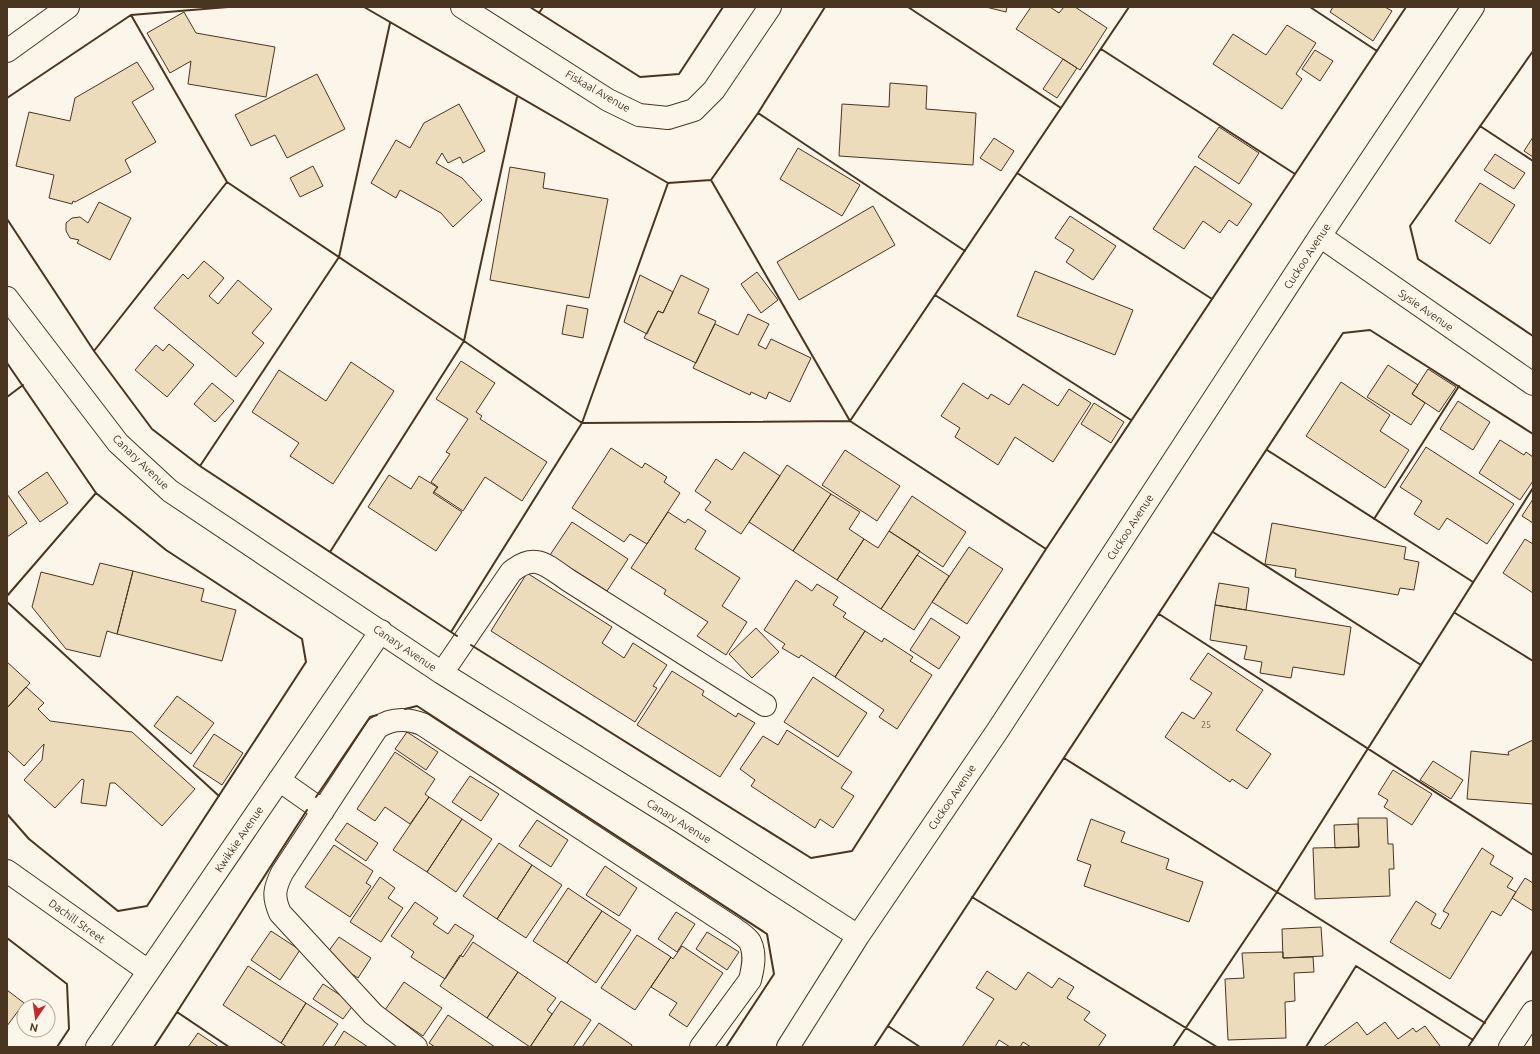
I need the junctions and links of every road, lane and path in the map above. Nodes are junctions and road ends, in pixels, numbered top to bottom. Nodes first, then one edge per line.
1 (68, 7) edge
2 (462, 7) edge
3 (770, 7) edge
4 (1473, 7) edge
5 (7, 50) edge
6 (1320, 236) junction
7 (7, 298) edge
8 (1533, 384) edge
9 (381, 632) junction
10 (442, 673) junction
11 (766, 705) dead end
12 (279, 780) junction
13 (323, 811) junction
14 (7, 871) edge
15 (858, 936) junction
16 (148, 971) junction
17 (1533, 1012) edge
18 (97, 1047) edge
19 (416, 1047) edge
20 (701, 1047) edge
21 (788, 1047) edge
22 (1510, 1047) edge

1 - 5 street
2 - 3 street, Fiskaal Avenue
4 - 6 street, Cuckoo Avenue
6 - 8 street, Sysie Avenue
6 - 15 street, Cuckoo Avenue
7 - 9 street, Canary Avenue
9 - 10 street, Canary Avenue
9 - 12 street, Kwikkie Avenue
10 - 11 street
10 - 15 street, Canary Avenue
12 - 13 street
12 - 16 street, Kwikkie Avenue
13 - 19 street
13 - 20 street
14 - 16 street, Dachill Street
15 - 21 street, Cuckoo Avenue
16 - 18 street, Kwikkie Avenue
17 - 22 street

